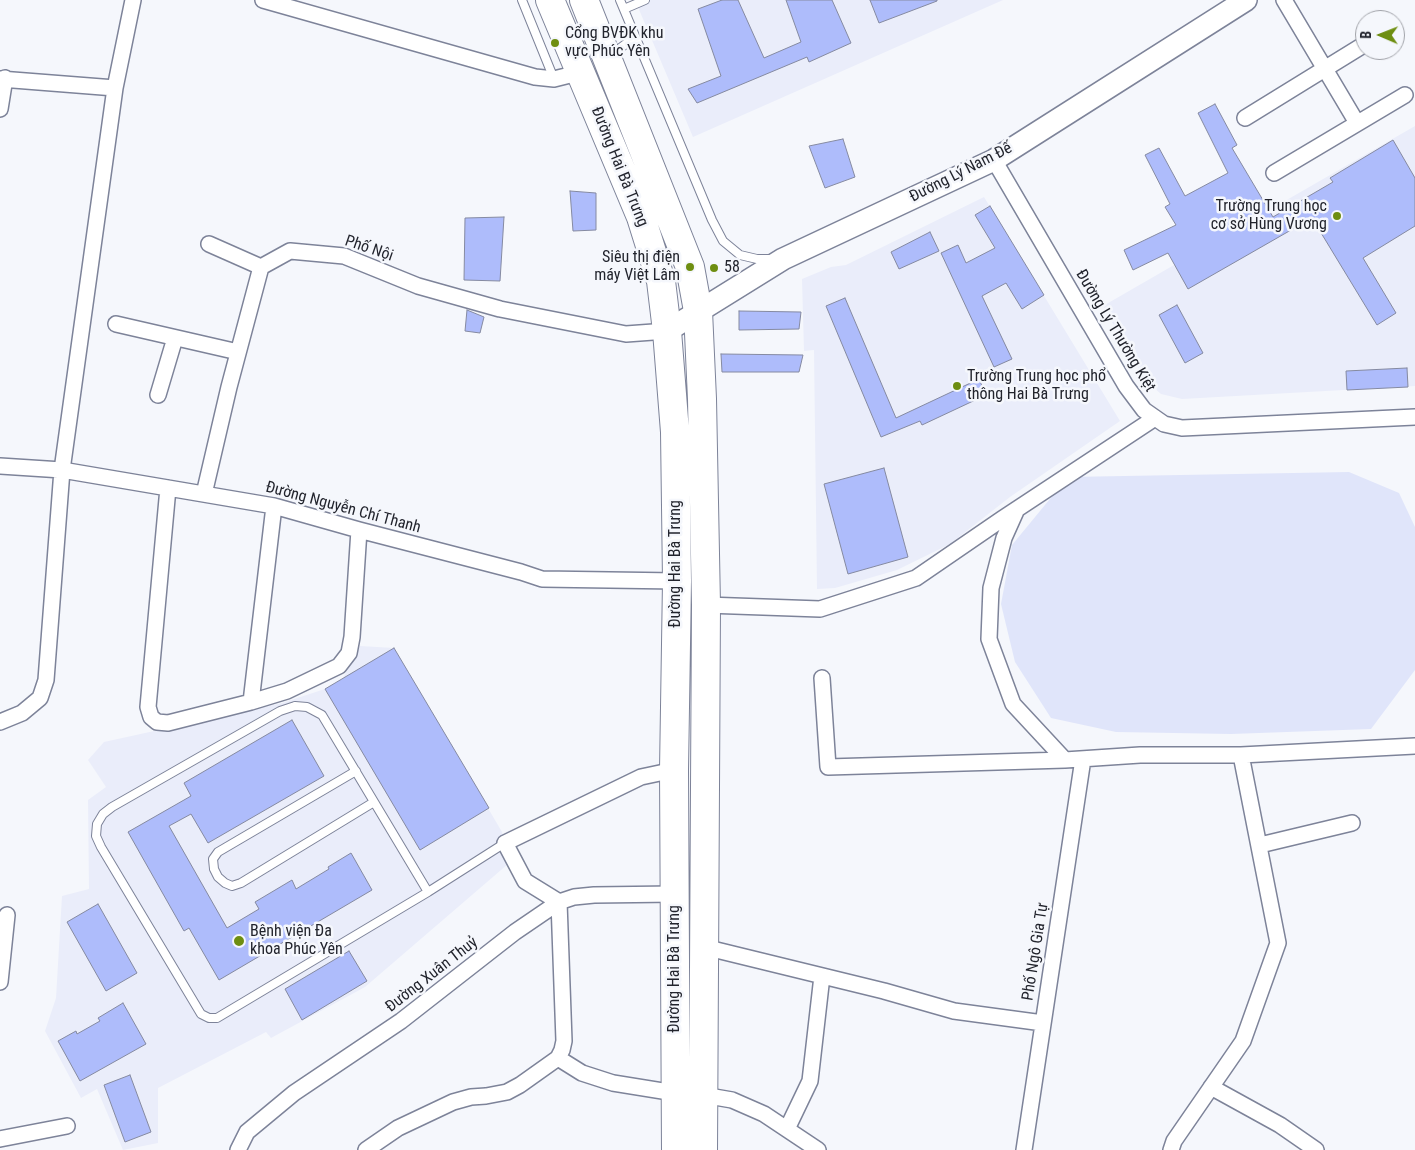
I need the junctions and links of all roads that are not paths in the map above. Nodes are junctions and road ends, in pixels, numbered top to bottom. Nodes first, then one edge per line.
1 (133, 0) edge
2 (263, 0) edge
3 (522, 0) edge
4 (550, 0) edge
5 (584, 0) edge
6 (620, 0) edge
7 (645, 0) edge
8 (1246, 0) edge
9 (1284, 0) edge
10 (624, 9) junction
11 (635, 36) junction
12 (1355, 50) edge
13 (607, 58) junction
14 (1325, 68) junction
15 (582, 72) junction
16 (2, 78) edge
17 (554, 79) junction
18 (115, 88) junction
19 (1404, 95) dead end
20 (0, 109) edge
21 (1245, 118) dead end
22 (1358, 123) junction
23 (994, 160) junction
24 (1274, 173) dead end
25 (208, 244) dead end
26 (784, 259) junction
27 (261, 267) junction
28 (698, 311) junction
29 (116, 324) dead end
30 (667, 331) junction
31 (175, 338) junction
32 (238, 352) junction
33 (158, 395) dead end
34 (1415, 417) edge
35 (1154, 418) junction
36 (0, 466) edge
37 (62, 470) junction
38 (168, 488) junction
39 (204, 494) junction
40 (274, 506) junction
41 (1017, 508) junction
42 (358, 530) junction
43 (676, 582) junction
44 (706, 605) junction
45 (822, 678) dead end
46 (251, 702) junction
47 (0, 722) edge
48 (1415, 746) edge
49 (1241, 755) junction
50 (1083, 759) junction
51 (1065, 760) junction
52 (674, 770) junction
53 (705, 770) junction
54 (356, 771) junction
55 (374, 802) junction
56 (1352, 823) dead end
57 (505, 843) junction
58 (1260, 845) junction
59 (428, 892) junction
60 (675, 894) junction
61 (559, 902) junction
62 (7, 915) dead end
63 (704, 947) junction
64 (822, 976) junction
65 (0, 980) edge
66 (1043, 1023) junction
67 (558, 1058) junction
68 (1211, 1087) junction
69 (675, 1093) junction
70 (703, 1095) junction
71 (66, 1126) dead end
72 (787, 1129) junction
73 (0, 1139) edge
74 (238, 1150) edge
75 (366, 1150) edge
76 (676, 1150) edge
77 (703, 1150) edge
78 (818, 1150) edge
79 (1024, 1150) edge
80 (1172, 1150) edge
81 (1316, 1150) edge

1 - 18 street
2 - 17 street
3 - 17 lane
4 - 15 highway, Đường Hai Bà Trưng
5 - 13 highway, Đường Hai Bà Trưng
6 - 10 lane
7 - 10 lane
8 - 23 street, Đường Lý Nam Đế
9 - 14 street
10 - 11 lane
11 - 13 lane
11 - 26 lane
12 - 14 street
13 - 15 highway
13 - 28 highway, Đường Hai Bà Trưng
14 - 21 street
14 - 22 street
15 - 17 street
15 - 30 highway, Đường Hai Bà Trưng
16 - 18 street
16 - 20 street
18 - 37 street
19 - 22 street
22 - 24 street
23 - 26 street, Đường Lý Nam Đế
23 - 35 street, Đường Lý Thường Kiệt
25 - 27 street
26 - 28 street, Đường Lý Nam Đế
27 - 30 street, Phố Nội
27 - 32 street
28 - 30 street, Đường Lý Nam Đế
28 - 44 highway, Đường Hai Bà Trưng
29 - 31 street
30 - 43 highway, Đường Hai Bà Trưng
31 - 32 street
31 - 33 street
32 - 39 street
34 - 35 street, Đường Lý Thường Kiệt
35 - 41 street
36 - 37 street, Đường Nguyễn Chí Thanh
37 - 38 street, Đường Nguyễn Chí Thanh
37 - 47 street
38 - 39 street, Đường Nguyễn Chí Thanh
38 - 46 street
39 - 40 street, Đường Nguyễn Chí Thanh
40 - 42 street, Đường Nguyễn Chí Thanh
40 - 46 street
41 - 44 street
41 - 51 street
42 - 43 street, Đường Nguyễn Chí Thanh
42 - 46 street
43 - 52 highway, Đường Hai Bà Trưng
44 - 53 highway, Đường Hai Bà Trưng
45 - 51 street
48 - 49 street
49 - 50 street
49 - 58 street
50 - 51 street
50 - 66 street, Phố Ngô Gia Tự
52 - 53 highway
52 - 57 street
52 - 60 highway, Đường Hai Bà Trưng
53 - 63 highway, Đường Hai Bà Trưng
54 - 55 lane
54 - 55 lane
54 - 59 lane
55 - 59 lane
56 - 58 street
57 - 59 lane
57 - 61 street
58 - 68 street
60 - 61 street, Đường Xuân Thuỷ
60 - 69 highway, Đường Hai Bà Trưng
61 - 67 street
61 - 74 street, Đường Xuân Thuỷ
62 - 65 street
63 - 64 street
63 - 70 highway, Đường Hai Bà Trưng
64 - 66 street
64 - 72 street
66 - 79 street, Phố Ngô Gia Tự
67 - 69 street
67 - 75 street
68 - 80 street
68 - 81 street
69 - 76 highway, Đường Hai Bà Trưng
70 - 72 street
70 - 77 highway, Đường Hai Bà Trưng
71 - 73 street
72 - 78 street

